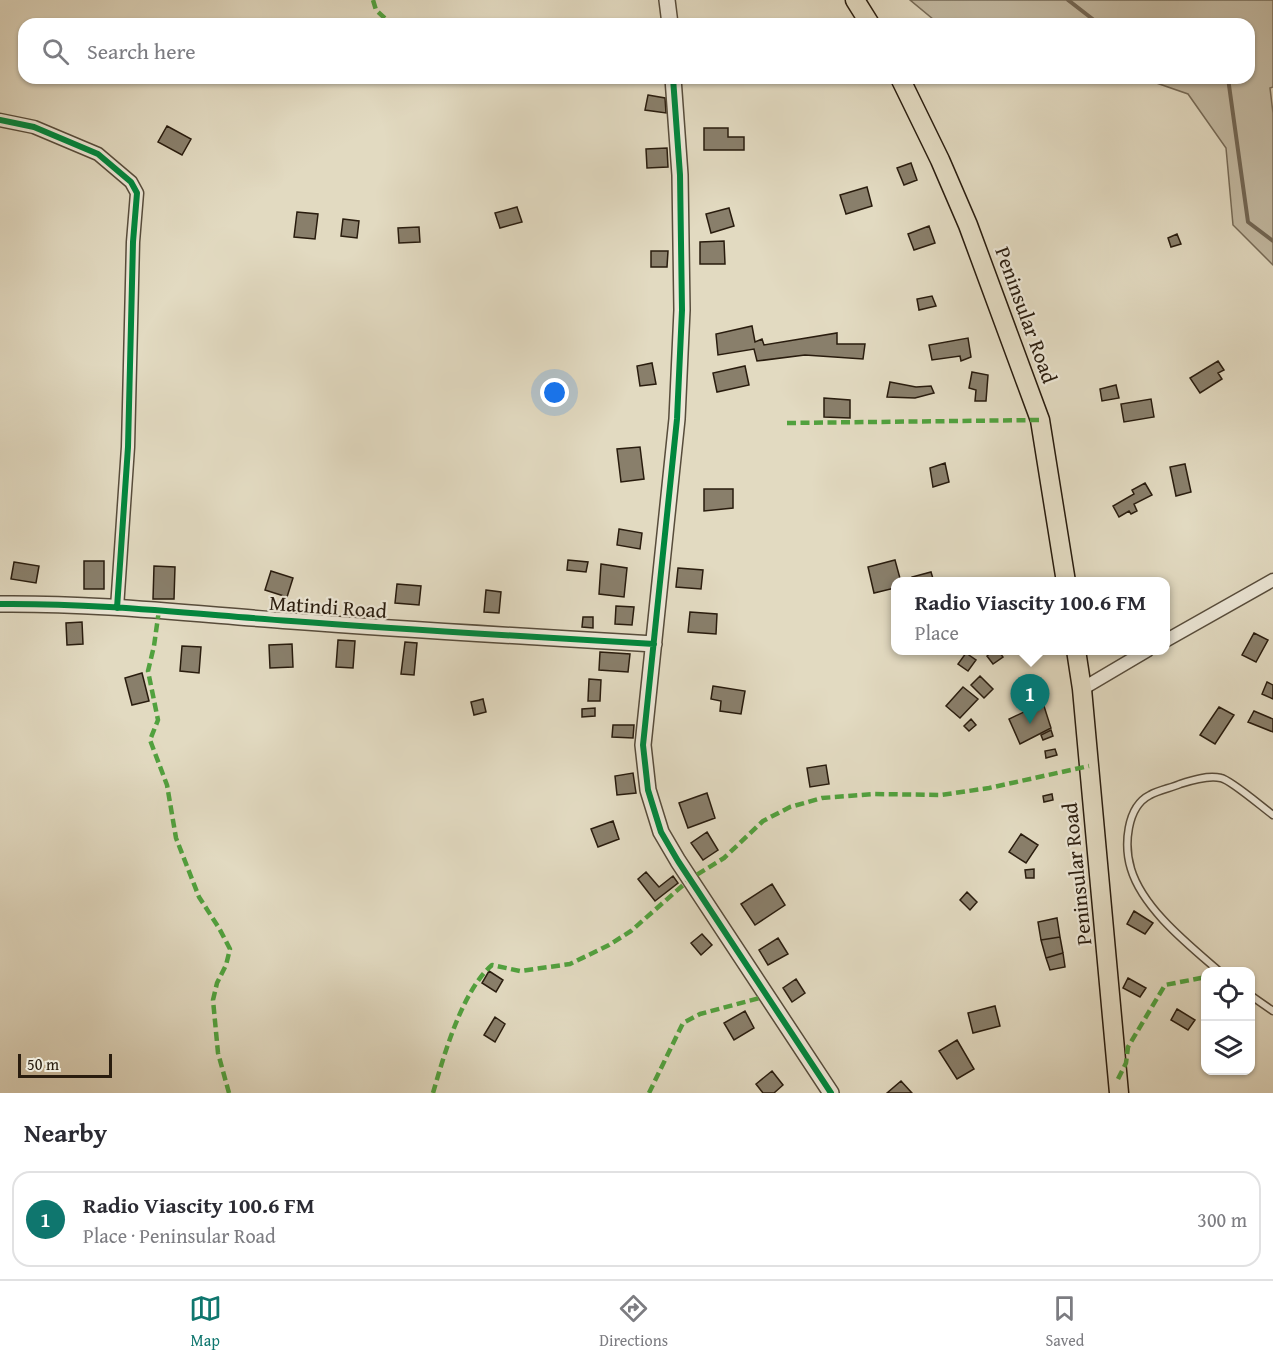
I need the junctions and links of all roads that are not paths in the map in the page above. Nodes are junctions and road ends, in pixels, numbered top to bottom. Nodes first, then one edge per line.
1 (668, 0) edge
2 (855, 0) edge
3 (670, 18) edge
4 (866, 18) edge
5 (673, 84) edge
6 (903, 84) edge
7 (0, 120) edge
8 (1065, 577) edge
9 (1273, 580) edge
10 (0, 604) edge
11 (117, 608) junction
12 (1170, 638) edge
13 (654, 644) junction
14 (1077, 655) edge
15 (1141, 655) edge
16 (1082, 689) junction
17 (1273, 815) edge
18 (1214, 967) edge
19 (1255, 998) edge
20 (1273, 1011) edge
21 (831, 1093) edge
22 (1119, 1093) edge

1 - 3 street
2 - 4 main road
5 - 13 street
6 - 8 main road, Peninsular Road
7 - 11 street
9 - 12 street
10 - 11 street, Matindi Road
11 - 13 street, Matindi Road
13 - 21 street
14 - 16 main road, Peninsular Road
15 - 16 street
16 - 22 main road, Peninsular Road
17 - 18 lane
19 - 20 lane

